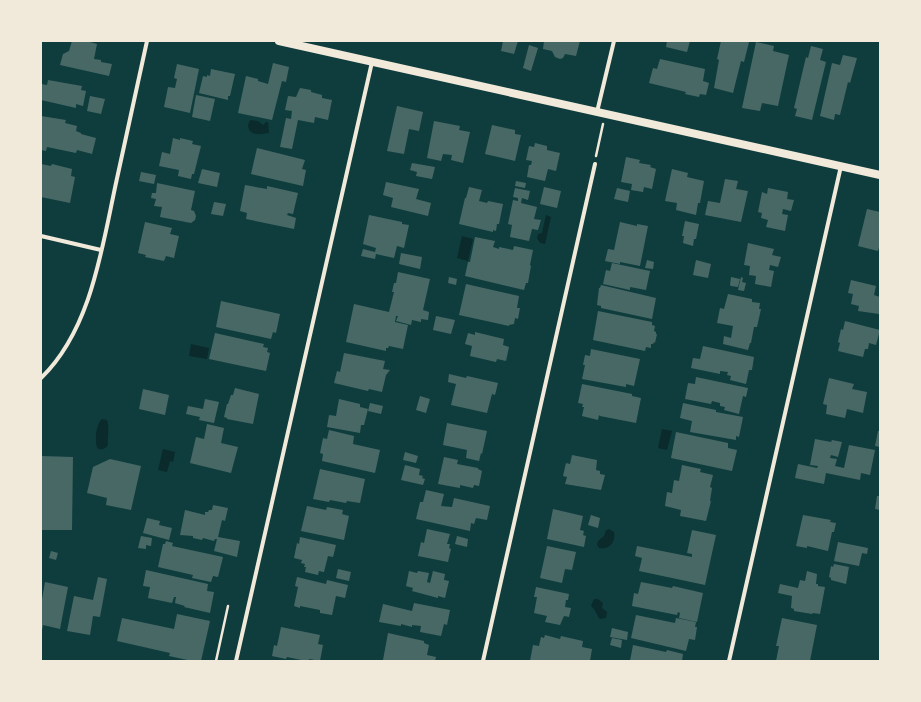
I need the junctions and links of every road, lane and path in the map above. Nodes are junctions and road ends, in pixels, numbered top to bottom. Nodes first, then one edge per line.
1 (147, 41) edge
2 (279, 41) edge
3 (614, 41) edge
4 (372, 62) junction
5 (597, 113) junction
6 (603, 126) dead end
7 (595, 164) joint
8 (841, 166) junction
9 (880, 175) edge
10 (41, 236) edge
11 (101, 250) junction
12 (41, 378) edge
13 (228, 606) dead end
14 (216, 661) edge
15 (236, 661) edge
16 (483, 661) edge
17 (729, 661) edge

1 - 11 street
2 - 4 main road
3 - 5 street
4 - 5 main road
4 - 15 street
5 - 8 main road
6 - 7 path
7 - 16 street
8 - 9 main road
8 - 17 street
10 - 11 street
11 - 12 street
13 - 14 path

